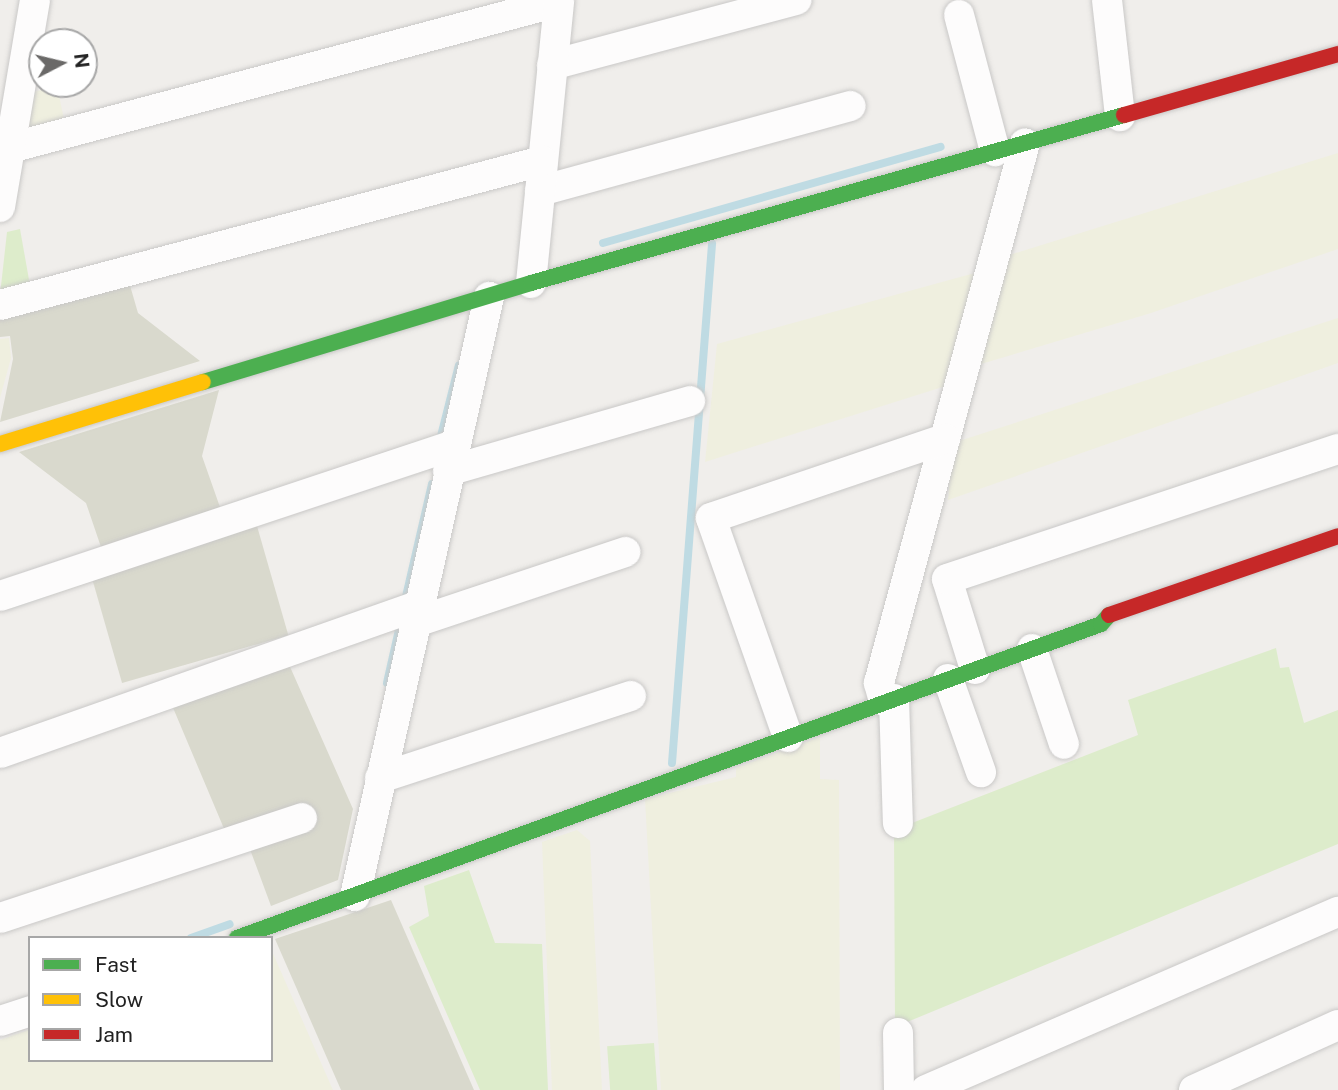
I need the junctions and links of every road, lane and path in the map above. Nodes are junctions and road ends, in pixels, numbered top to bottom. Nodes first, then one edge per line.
1 (35, 0) edge
2 (797, 0) edge
3 (1107, 0) edge
4 (559, 1) edge
5 (958, 15) dead end
6 (1338, 54) edge
7 (552, 65) junction
8 (1119, 105) junction
9 (851, 106) dead end
10 (991, 138) junction
11 (1025, 143) junction
12 (10, 148) junction
13 (542, 161) junction
14 (540, 191) junction
15 (0, 208) edge
16 (532, 272) junction
17 (489, 297) junction
18 (0, 304) edge
19 (690, 401) dead end
20 (945, 439) junction
21 (0, 444) edge
22 (1338, 449) edge
23 (445, 454) junction
24 (1338, 536) edge
25 (625, 552) dead end
26 (0, 596) edge
27 (409, 611) junction
28 (1032, 649) junction
29 (966, 664) junction
30 (885, 694) junction
31 (631, 695) dead end
32 (784, 724) junction
33 (1064, 744) dead end
34 (0, 753) edge
35 (981, 772) dead end
36 (380, 778) junction
37 (302, 818) dead end
38 (898, 823) dead end
39 (358, 885) junction
40 (1338, 912) edge
41 (0, 918) edge
42 (241, 936) edge
43 (28, 1012) edge
44 (0, 1021) edge
45 (1338, 1025) edge
46 (898, 1033) dead end
47 (899, 1090) edge
48 (926, 1090) edge
49 (1195, 1090) edge

1 - 12 street
2 - 7 street
3 - 8 street
4 - 7 street
4 - 12 street
5 - 10 street
6 - 8 street
7 - 13 street
8 - 11 street
9 - 14 street
10 - 11 street
10 - 16 street
11 - 20 street
12 - 15 street
13 - 14 street
13 - 18 street
14 - 16 street
16 - 17 street
17 - 21 street
17 - 23 street
19 - 23 street
20 - 30 street
20 - 32 street
22 - 29 street
23 - 26 street
23 - 27 street
24 - 28 street
25 - 27 street
27 - 34 street
27 - 36 street
28 - 29 street
28 - 33 street
29 - 30 street
29 - 35 street
30 - 32 street
30 - 38 street
31 - 36 street
32 - 39 street
36 - 39 street
37 - 41 street
39 - 42 street
40 - 48 street
43 - 44 street
45 - 49 street
46 - 47 street

